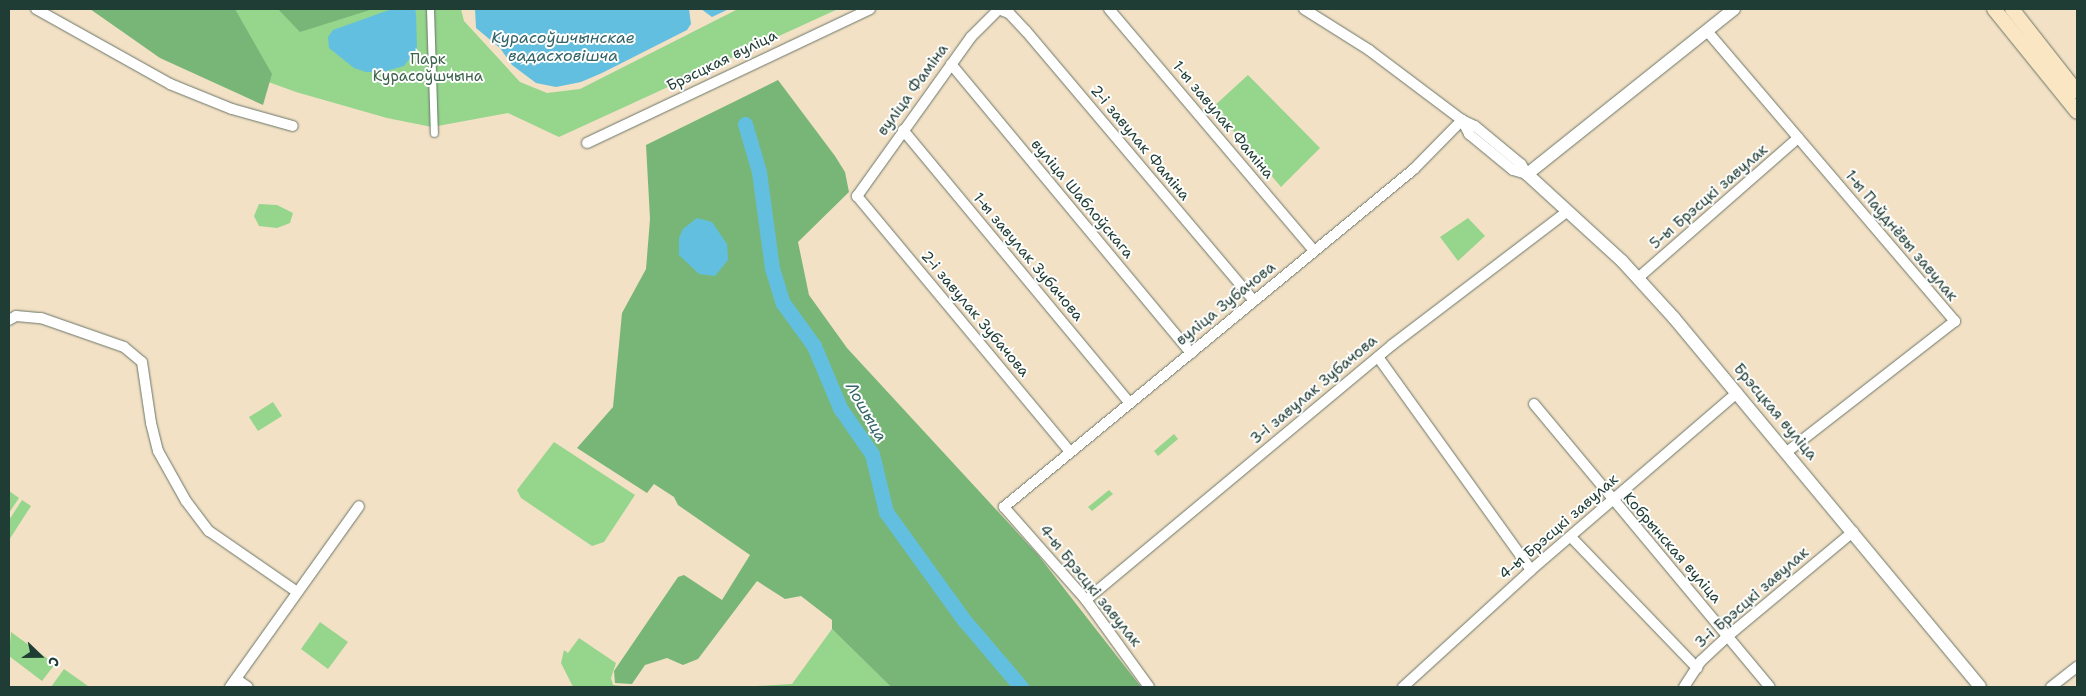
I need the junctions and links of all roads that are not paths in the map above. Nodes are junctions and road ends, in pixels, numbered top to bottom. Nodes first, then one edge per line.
1 (36, 9) edge
2 (430, 9) edge
3 (870, 9) edge
4 (1109, 9) edge
5 (1304, 9) edge
6 (1734, 9) edge
7 (1994, 9) edge
8 (2012, 9) edge
9 (1000, 10) edge
10 (1707, 31) junction
11 (952, 64) junction
12 (2077, 92) edge
13 (2077, 112) edge
14 (1462, 120) junction
15 (293, 126) dead end
16 (902, 130) junction
17 (434, 133) dead end
18 (1798, 138) junction
19 (587, 143) dead end
20 (1528, 174) junction
21 (857, 196) joint
22 (1568, 211) junction
23 (1314, 251) junction
24 (1638, 278) junction
25 (1254, 301) junction
26 (9, 320) edge
27 (1191, 353) junction
28 (1378, 357) junction
29 (1737, 393) junction
30 (1130, 403) junction
31 (1534, 404) dead end
32 (1070, 452) junction
33 (1787, 452) junction
34 (1612, 501) junction
35 (359, 506) dead end
36 (1004, 507) joint
37 (1853, 532) junction
38 (1570, 537) junction
39 (1531, 570) junction
40 (298, 592) junction
41 (1086, 600) junction
42 (1728, 636) junction
43 (1697, 668) junction
44 (2077, 668) edge
45 (233, 683) edge
46 (248, 687) edge
47 (1149, 687) edge
48 (1403, 687) edge
49 (1684, 687) edge
50 (1770, 687) edge
51 (1980, 687) edge
52 (2051, 687) edge

1 - 15 street
2 - 17 street
3 - 19 street, Брэсцкая вуліца
4 - 23 street, 1-ы завулак Фаміна
5 - 14 street, Брэсцкая вуліца
6 - 10 street
7 - 13 main road
8 - 12 main road
9 - 11 street, вуліца Фаміна
9 - 25 street, 2-і завулак Фаміна
10 - 18 street, 1-ы Паўднёвы завулак
10 - 20 street
11 - 16 street, вуліца Фаміна
11 - 27 street, вуліца Шаблоўскага
14 - 20 street, Брэсцкая вуліца
14 - 23 street, вуліца Зубачова
16 - 21 street, вуліца Фаміна
16 - 30 street, 1-ы завулак Зубачова
18 - 24 street, 5-ы Брэсцкі завулак
18 - 33 street, 1-ы Паўднёвы завулак
20 - 22 street, Брэсцкая вуліца
21 - 32 street, 2-і завулак Зубачова
22 - 24 street, Брэсцкая вуліца
22 - 28 street, 3-і завулак Зубачова
23 - 25 street, вуліца Зубачова
24 - 29 street, Брэсцкая вуліца
25 - 27 street, вуліца Зубачова
26 - 40 street
27 - 30 street, вуліца Зубачова
28 - 39 street
28 - 41 street, 3-і завулак Зубачова
29 - 33 street, Брэсцкая вуліца
29 - 34 street, 4-ы Брэсцкі завулак
30 - 32 street, вуліца Зубачова
31 - 34 street, Кобрынская вуліца
32 - 36 street, вуліца Зубачова
33 - 37 street, Брэсцкая вуліца
34 - 38 street, 4-ы Брэсцкі завулак
34 - 42 street, Кобрынская вуліца
35 - 40 street
36 - 41 street, 4-ы Брэсцкі завулак
37 - 42 street, 3-і Брэсцкі завулак
37 - 51 street, Брэсцкая вуліца
38 - 39 street, 4-ы Брэсцкі завулак
38 - 43 street, 3-і Брэсцкі завулак
39 - 48 street, 4-ы Брэсцкі завулак
40 - 45 street
41 - 47 street, 4-ы Брэсцкі завулак
42 - 43 street, 3-і Брэсцкі завулак
42 - 50 street, Кобрынская вуліца
43 - 49 street
44 - 52 street
45 - 46 street

